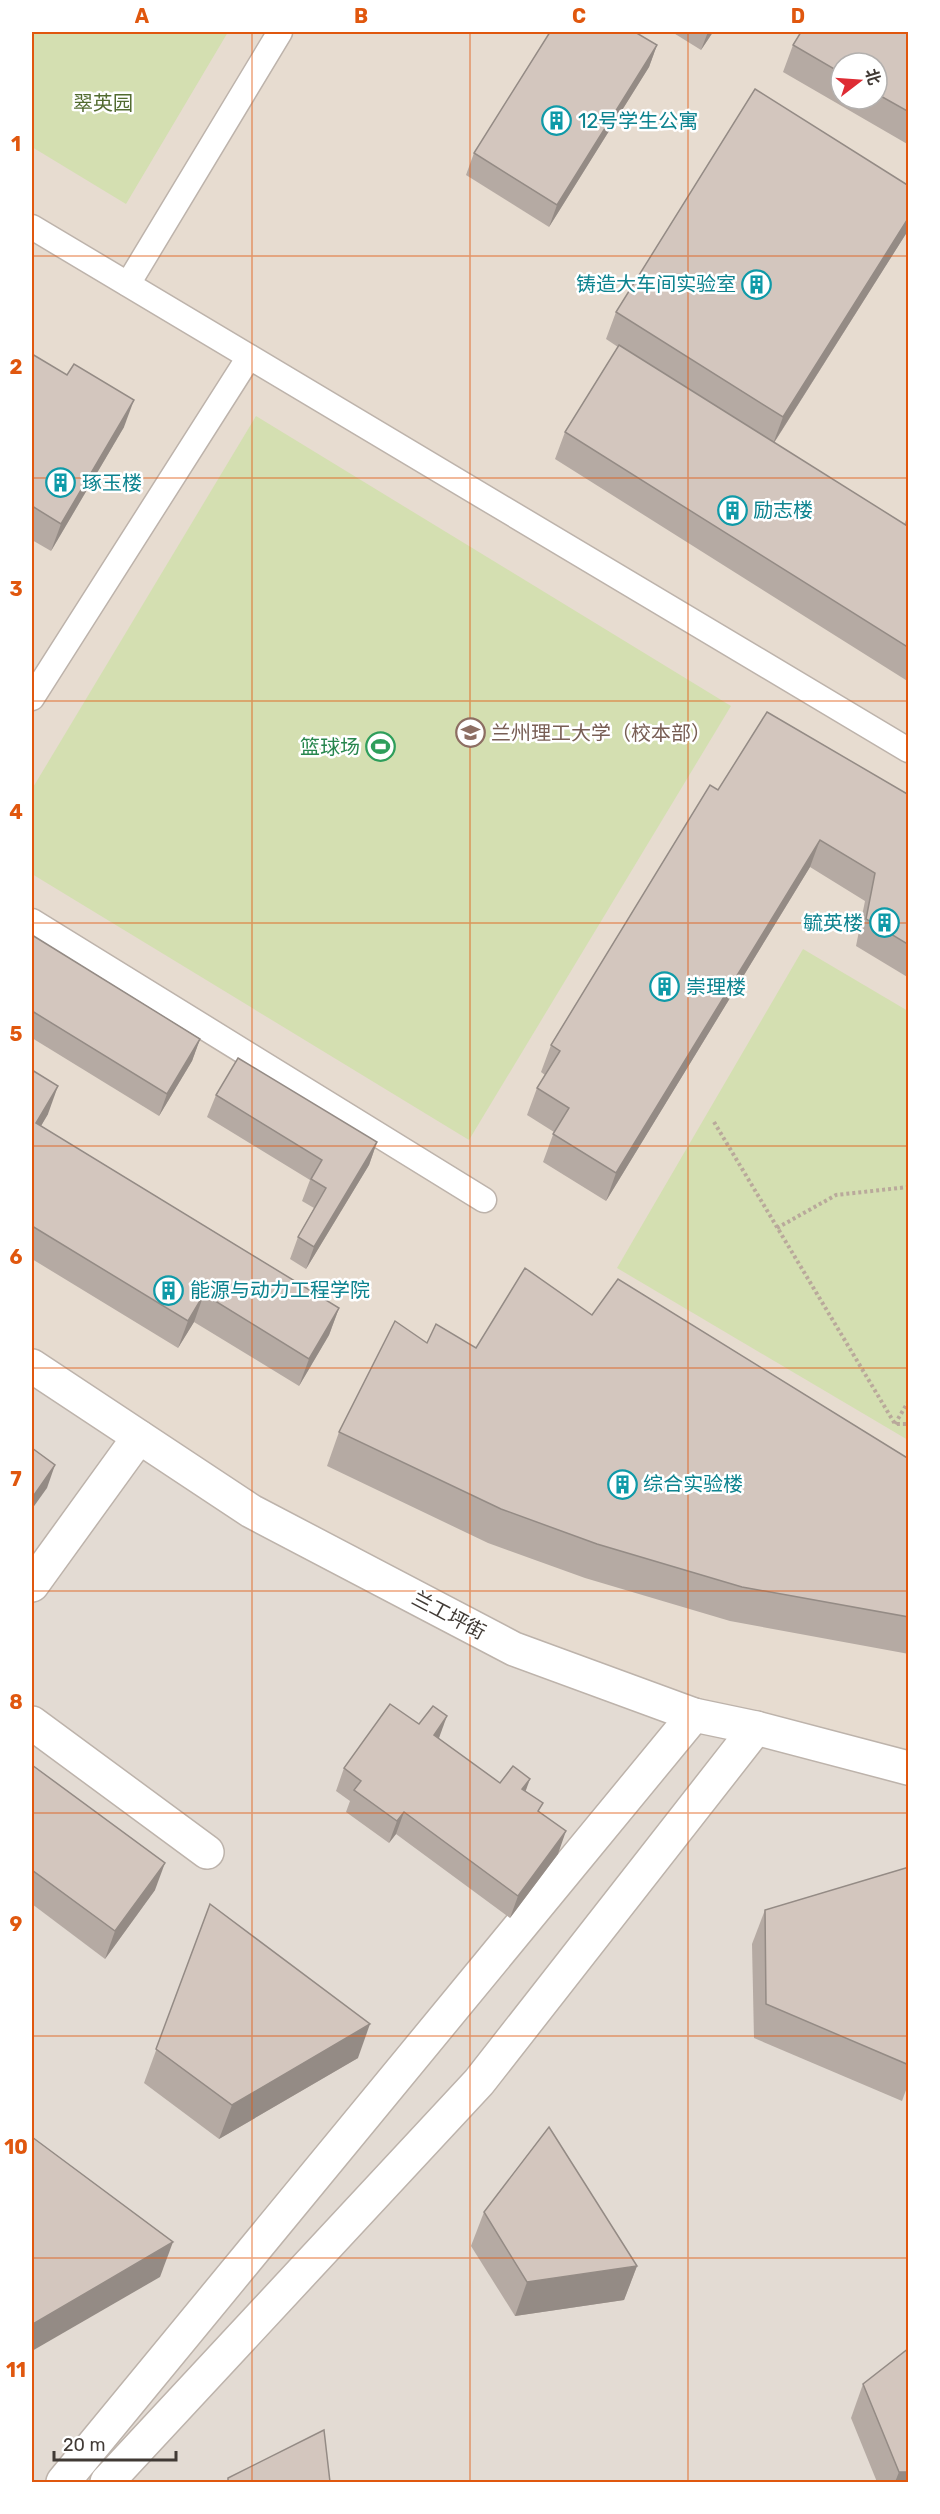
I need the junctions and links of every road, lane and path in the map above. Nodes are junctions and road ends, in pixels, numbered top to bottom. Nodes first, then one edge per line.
1 (279, 32) edge
2 (32, 227) edge
3 (128, 284) junction
4 (249, 357) junction
5 (32, 698) edge
6 (909, 750) edge
7 (32, 921) edge
8 (714, 1122) dead end
9 (909, 1187) edge
10 (484, 1200) dead end
11 (777, 1228) junction
12 (32, 1366) edge
13 (909, 1402) edge
14 (895, 1424) junction
15 (909, 1424) edge
16 (139, 1437) junction
17 (32, 1586) edge
18 (694, 1715) junction
19 (32, 1723) edge
20 (756, 1728) junction
21 (909, 1768) edge
22 (207, 1852) dead end
23 (63, 2482) edge
24 (107, 2482) edge

1 - 3 lane
2 - 3 lane
3 - 4 lane
4 - 5 lane
4 - 6 lane
7 - 10 lane
8 - 11 path
9 - 11 path
11 - 14 path
12 - 16 street, 兰工坪街
13 - 14 path
14 - 15 path
16 - 17 street
16 - 18 street, 兰工坪街
18 - 20 street, 兰工坪街
18 - 23 street
19 - 22 street
20 - 21 street, 兰工坪街
20 - 24 street

